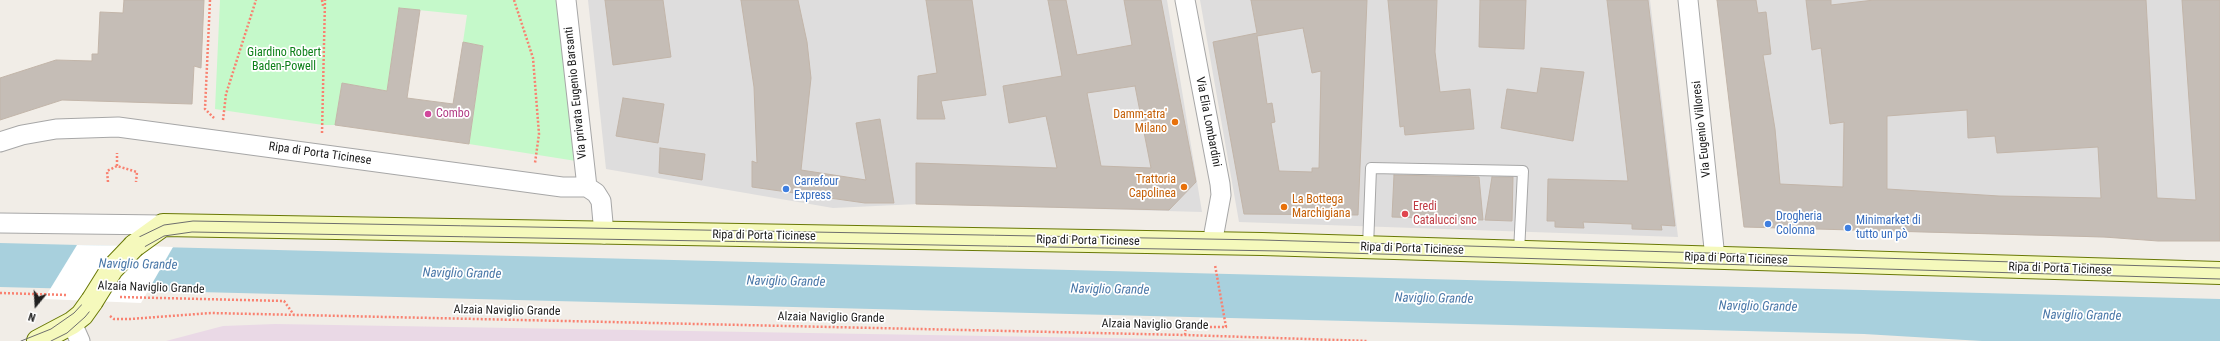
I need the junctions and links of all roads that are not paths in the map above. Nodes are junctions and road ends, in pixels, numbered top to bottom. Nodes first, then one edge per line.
1 (566, 0) edge
2 (1185, 0) edge
3 (1688, 0) edge
4 (0, 142) edge
5 (587, 187) junction
6 (0, 223) edge
7 (163, 225) junction
8 (604, 234) junction
9 (1368, 247) junction
10 (1213, 252) junction
11 (1519, 252) junction
12 (1715, 258) junction
13 (2220, 274) edge
14 (76, 332) edge
15 (38, 341) edge

1 - 5 street, Via privata Eugenio Barsanti
2 - 10 street, Via Elia Lombardini
3 - 12 street, Via Eugenio Villoresi
4 - 5 street, Ripa di Porta Ticinese
5 - 8 street
6 - 7 street, Ripa di Porta Ticinese
7 - 8 street, Ripa di Porta Ticinese
7 - 14 street, bridge
8 - 10 street, Ripa di Porta Ticinese
9 - 10 street, Ripa di Porta Ticinese
9 - 11 street, Ripa di Porta Ticinese
9 - 11 lane
11 - 12 street, Ripa di Porta Ticinese
12 - 13 street, Ripa di Porta Ticinese
14 - 15 street

